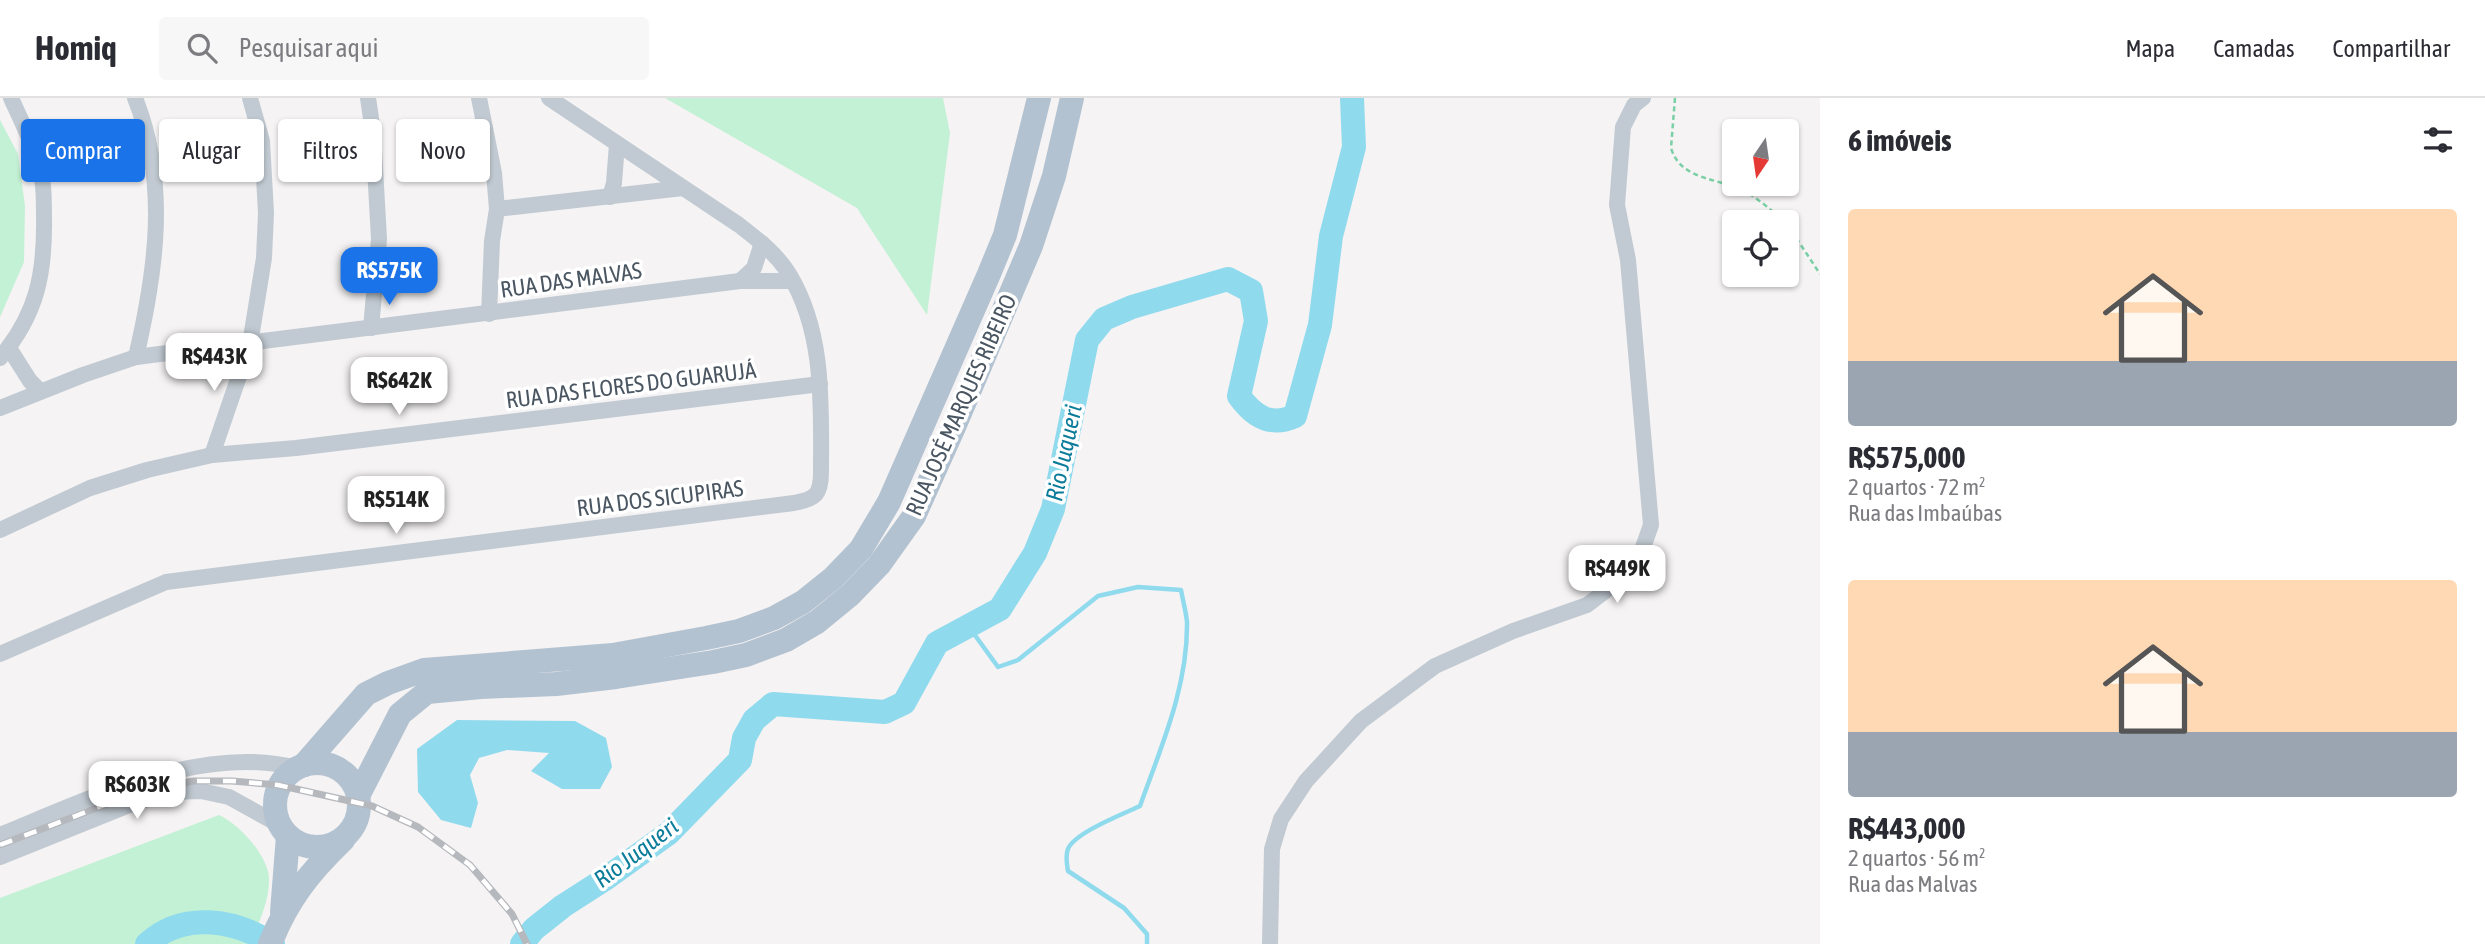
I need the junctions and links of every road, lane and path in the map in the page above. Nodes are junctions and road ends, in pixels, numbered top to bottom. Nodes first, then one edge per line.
1 (11, 98) edge
2 (135, 98) edge
3 (250, 98) edge
4 (368, 98) edge
5 (479, 98) edge
6 (549, 98) edge
7 (1039, 98) edge
8 (1072, 98) edge
9 (1643, 98) edge
10 (1675, 98) edge
11 (617, 144) junction
12 (683, 188) junction
13 (610, 197) junction
14 (497, 209) junction
15 (1768, 210) edge
16 (1799, 242) edge
17 (762, 243) junction
18 (1820, 274) edge
19 (740, 281) junction
20 (792, 281) junction
21 (489, 314) junction
22 (371, 328) junction
23 (250, 344) junction
24 (4, 353) edge
25 (136, 357) junction
26 (820, 384) junction
27 (40, 391) junction
28 (0, 408) edge
29 (212, 455) junction
30 (0, 530) edge
31 (0, 654) edge
32 (300, 766) junction
33 (359, 794) junction
34 (283, 830) junction
35 (0, 835) edge
36 (345, 838) junction
37 (0, 857) edge
38 (277, 928) edge
39 (1270, 944) edge

1 - 24 street
2 - 25 street
3 - 23 street
4 - 22 street
5 - 14 street
6 - 11 street, RUA DOS SICUPIRAS
7 - 32 main road, RUA JOSÉ MARQUES RIBEIRO
8 - 33 main road, RUA JOSÉ MARQUES RIBEIRO
9 - 39 street
10 - 15 path
11 - 12 street, RUA DOS SICUPIRAS
11 - 13 street
12 - 13 street
12 - 17 street, RUA DOS SICUPIRAS
13 - 14 street
14 - 21 street
16 - 18 path
17 - 19 street
17 - 20 street, RUA DOS SICUPIRAS
19 - 20 street, RUA DAS MALVAS
19 - 21 street, RUA DAS MALVAS
20 - 26 street, RUA DOS SICUPIRAS
21 - 22 street, RUA DAS MALVAS
22 - 23 street, RUA DAS MALVAS
23 - 25 street, RUA DAS MALVAS
23 - 29 street
24 - 27 street
25 - 27 street, RUA DAS MALVAS
26 - 29 street, RUA DAS FLORES DO GUARUJÁ
26 - 31 street, RUA DOS SICUPIRAS
27 - 28 street, RUA DAS MALVAS
29 - 30 street, RUA DAS FLORES DO GUARUJÁ
32 - 33 main road
32 - 34 main road
32 - 35 street
33 - 36 main road
34 - 36 main road
34 - 37 street
34 - 38 main road
36 - 38 main road

